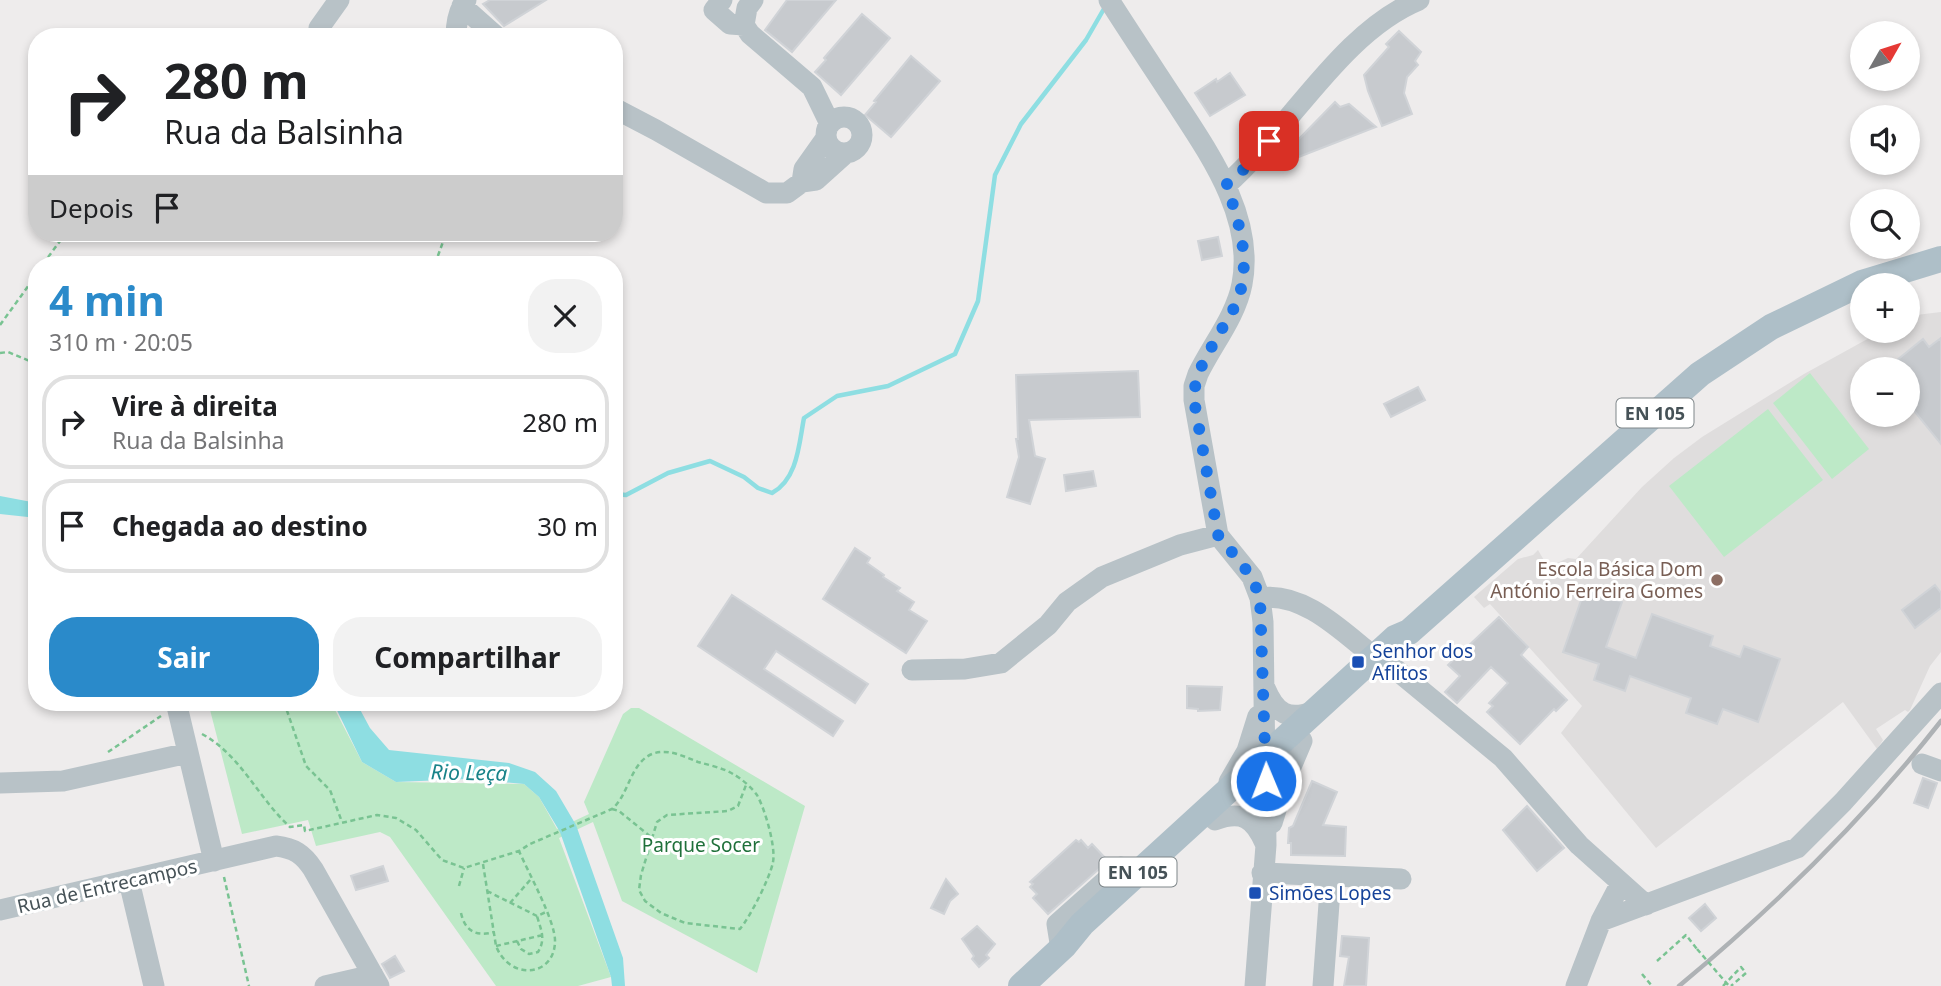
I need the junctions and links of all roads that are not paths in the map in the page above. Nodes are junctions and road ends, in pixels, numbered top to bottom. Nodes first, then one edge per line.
1 (339, 0) edge
2 (722, 0) edge
3 (753, 0) edge
4 (1109, 0) edge
5 (1419, 0) edge
6 (464, 3) edge
7 (744, 25) junction
8 (320, 28) edge
9 (456, 28) edge
10 (488, 28) edge
11 (812, 87) junction
12 (623, 113) edge
13 (855, 121) junction
14 (828, 131) junction
15 (846, 153) junction
16 (802, 183) junction
17 (1226, 185) junction
18 (1941, 259) edge
19 (1218, 535) junction
20 (1260, 598) junction
21 (1376, 656) junction
22 (912, 670) dead end
23 (1264, 687) junction
24 (1941, 693) edge
25 (170, 711) edge
26 (192, 711) edge
27 (1315, 711) junction
28 (188, 753) junction
29 (1269, 763) junction
30 (0, 783) edge
31 (1215, 810) junction
32 (1266, 845) junction
33 (220, 860) junction
34 (1262, 873) junction
35 (1331, 876) junction
36 (1401, 879) dead end
37 (129, 881) junction
38 (1621, 883) junction
39 (1646, 905) junction
40 (0, 910) edge
41 (1601, 921) junction
42 (1089, 932) junction
43 (1063, 948) junction
44 (376, 980) edge
45 (153, 986) edge
46 (325, 986) edge
47 (1021, 986) edge
48 (1255, 986) edge
49 (1323, 986) edge
50 (1576, 986) edge

1 - 8 street
2 - 7 street
3 - 7 street
4 - 17 street
5 - 17 street
6 - 9 street
6 - 10 street
7 - 11 street
11 - 13 street
11 - 14 street
12 - 16 street
13 - 14 street
13 - 15 street
14 - 15 street
14 - 16 street
15 - 16 street
17 - 19 street
18 - 21 main road, EN 105
19 - 20 street
19 - 22 street
20 - 21 street
20 - 23 street
21 - 27 main road, EN 105
21 - 29 main road, EN 105
21 - 38 street
23 - 27 street
23 - 29 street
23 - 31 street
24 - 39 street
25 - 28 street
26 - 33 street
27 - 29 main road, EN 105
28 - 30 street
28 - 33 street
29 - 31 main road, EN 105
29 - 32 street
29 - 32 street
29 - 42 street
31 - 32 street
31 - 42 main road, EN 105
31 - 43 main road, EN 105
32 - 34 street
33 - 37 street, Rua de Entrecampos
33 - 44 street, Rua de Entrecampos
34 - 35 street
34 - 48 street
35 - 36 street
35 - 49 street
37 - 40 street, Rua de Entrecampos
37 - 45 street
38 - 39 street
38 - 41 street
39 - 41 street
41 - 50 street
42 - 43 main road, EN 105
43 - 47 main road, EN 105
44 - 46 street

